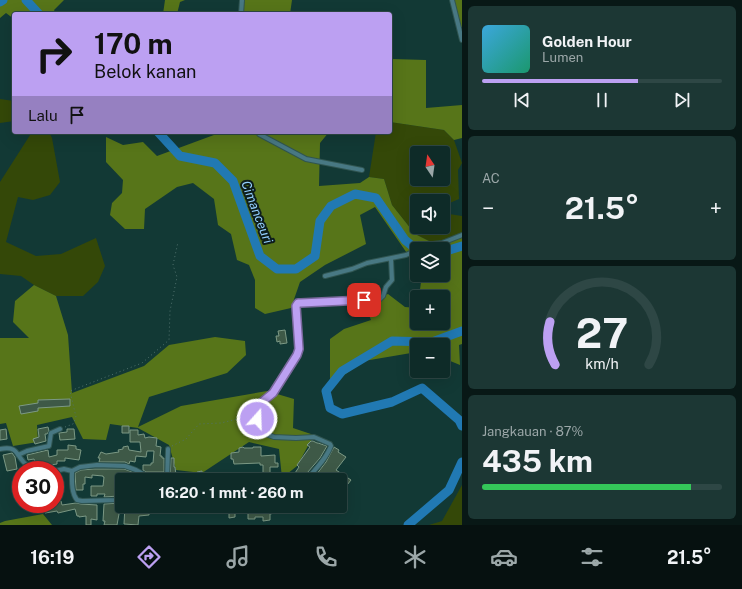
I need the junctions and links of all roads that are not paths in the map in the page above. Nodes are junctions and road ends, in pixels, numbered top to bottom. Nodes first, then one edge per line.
1 (242, 0) edge
2 (452, 0) edge
3 (241, 12) edge
4 (462, 40) edge
5 (259, 134) edge
6 (362, 170) dead end
7 (462, 235) edge
8 (444, 242) edge
9 (410, 253) edge
10 (391, 259) junction
11 (325, 276) dead end
12 (60, 429) road end
13 (0, 449) edge
14 (168, 449) road end
15 (18, 455) junction
16 (23, 461) edge
17 (64, 469) edge
18 (72, 472) junction
19 (141, 473) edge
20 (167, 473) edge
21 (312, 473) edge
22 (115, 500) edge

1 - 3 street
2 - 4 street
5 - 6 street
7 - 8 street
9 - 10 street
10 - 11 street
10 - 21 street
12 - 15 street
13 - 15 street
14 - 20 street
15 - 16 street
17 - 18 street
18 - 19 street
18 - 22 street

